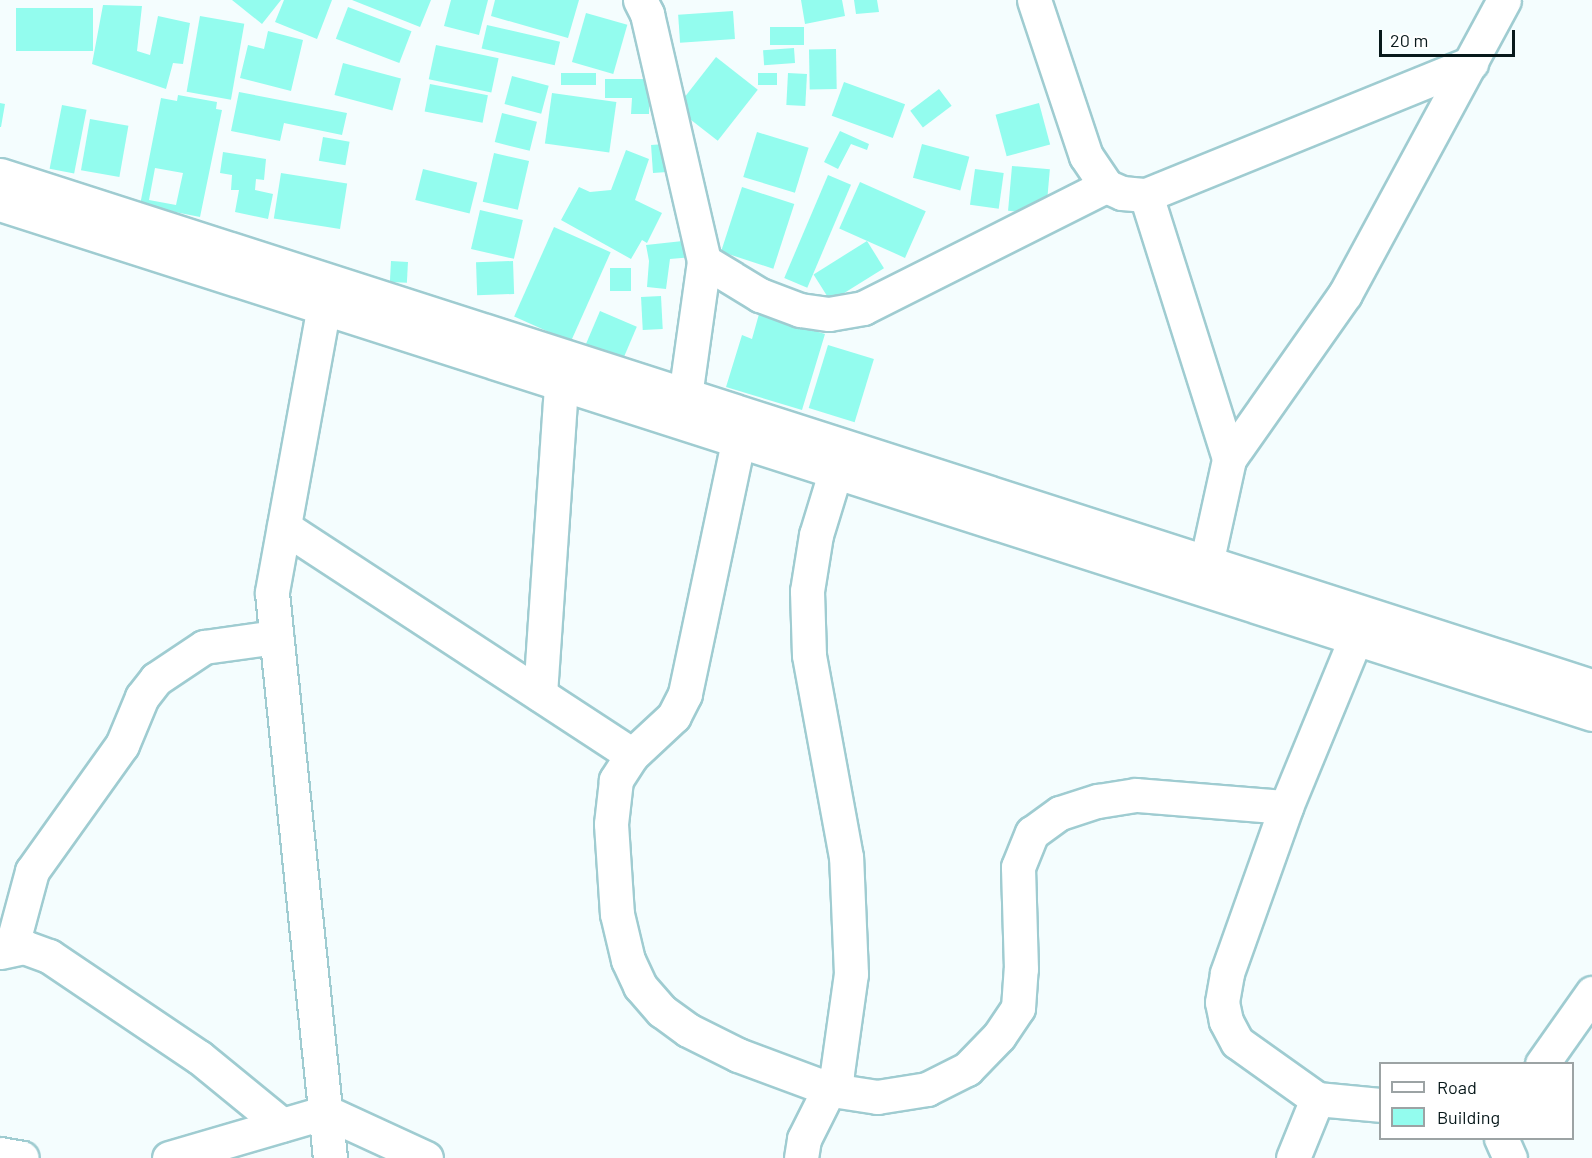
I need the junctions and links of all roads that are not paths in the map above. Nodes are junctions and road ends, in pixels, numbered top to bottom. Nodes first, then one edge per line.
1 (640, 0) edge
2 (1034, 0) edge
3 (1504, 0) edge
4 (1471, 63) junction
5 (0, 175) edge
6 (1106, 186) junction
7 (1146, 195) junction
8 (0, 204) edge
9 (704, 261) junction
10 (325, 295) junction
11 (561, 385) junction
12 (685, 396) junction
13 (738, 442) junction
14 (1229, 459) junction
15 (835, 473) junction
16 (284, 527) junction
17 (1206, 564) junction
18 (1360, 626) junction
19 (276, 637) junction
20 (1592, 686) edge
21 (540, 693) junction
22 (1592, 714) edge
23 (632, 755) junction
24 (1286, 807) junction
25 (6, 950) edge
26 (1592, 993) edge
27 (1543, 1062) edge
28 (832, 1090) junction
29 (1317, 1099) junction
30 (1379, 1105) edge
31 (326, 1112) junction
32 (282, 1125) junction
33 (1502, 1140) edge
34 (0, 1154) edge
35 (22, 1158) edge
36 (169, 1158) edge
37 (330, 1158) edge
38 (426, 1158) edge
39 (801, 1158) edge
40 (1293, 1158) edge
41 (1510, 1158) edge

1 - 9 street
2 - 6 street
3 - 4 street
4 - 7 street
4 - 14 street
5 - 10 street
6 - 7 street
6 - 9 street
7 - 14 street
8 - 10 street
9 - 12 street
10 - 11 street
10 - 12 street
10 - 16 street
11 - 13 street
11 - 21 street
12 - 17 street
13 - 15 street
13 - 23 street
14 - 17 street
15 - 18 street
15 - 28 street
16 - 19 street
16 - 21 street
17 - 18 street
18 - 20 street
18 - 22 street
18 - 24 street
19 - 25 street
19 - 31 street
21 - 23 street
23 - 28 street
24 - 28 street
24 - 29 street
25 - 32 street
26 - 27 street
28 - 39 street
29 - 30 street
29 - 40 street
31 - 32 street
31 - 37 street
31 - 38 street
32 - 36 street
33 - 41 street
34 - 35 street

